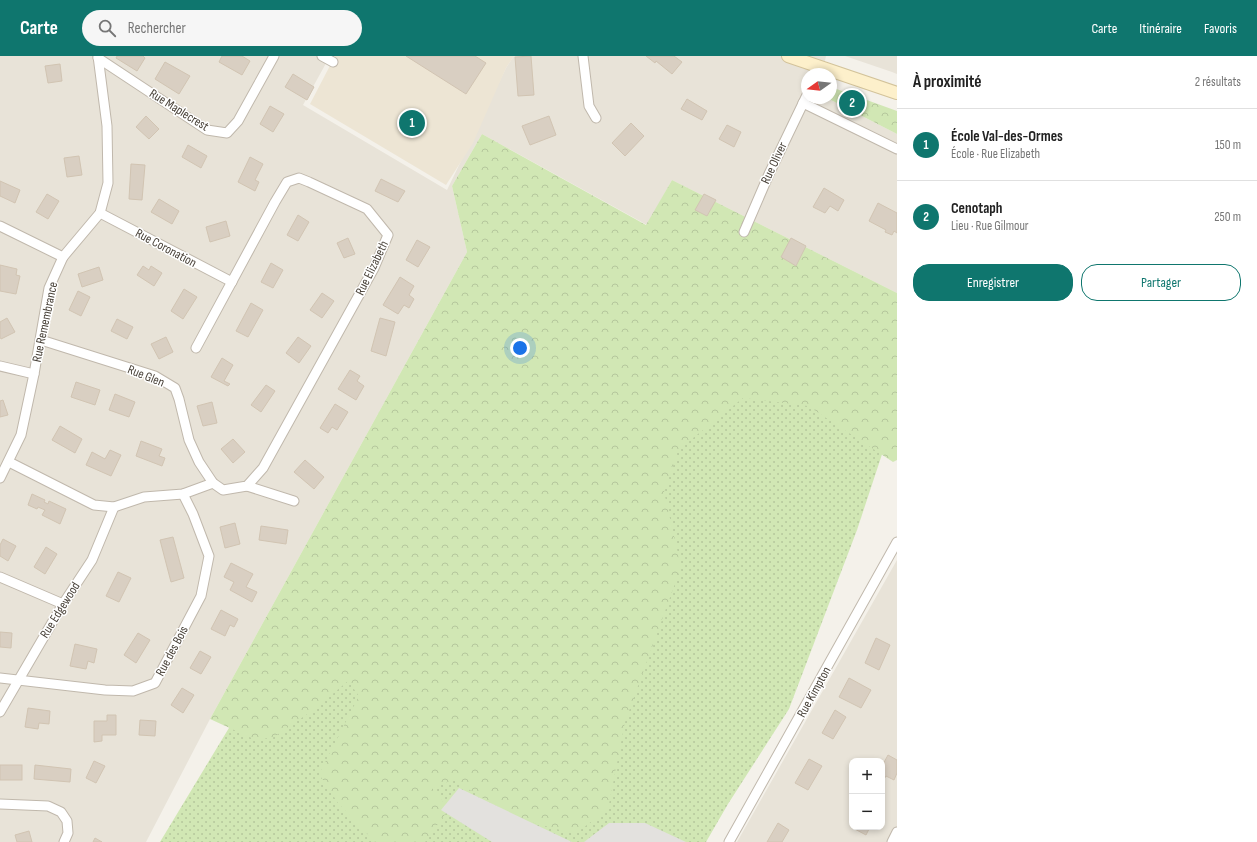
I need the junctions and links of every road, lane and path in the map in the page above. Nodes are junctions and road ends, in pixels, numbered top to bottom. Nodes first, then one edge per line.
1 (274, 56) edge
2 (322, 56) edge
3 (583, 56) edge
4 (788, 56) edge
5 (98, 57) edge
6 (333, 62) dead end
7 (812, 68) edge
8 (837, 76) edge
9 (897, 93) edge
10 (803, 104) edge
11 (814, 104) edge
12 (596, 118) dead end
13 (897, 149) edge
14 (100, 213) junction
15 (0, 226) edge
16 (744, 232) dead end
17 (63, 257) junction
18 (232, 282) junction
19 (41, 340) junction
20 (196, 348) dead end
21 (0, 366) edge
22 (34, 374) junction
23 (9, 462) junction
24 (0, 478) edge
25 (213, 483) junction
26 (247, 486) junction
27 (184, 494) junction
28 (294, 501) dead end
29 (114, 506) junction
30 (897, 542) edge
31 (0, 577) edge
32 (63, 604) junction
33 (0, 678) edge
34 (18, 679) junction
35 (0, 712) edge
36 (0, 804) edge
37 (897, 832) edge
38 (64, 842) edge
39 (729, 842) edge
40 (892, 842) edge

1 - 5 street, Rue Maplecrest
2 - 6 street
3 - 12 street
4 - 7 main road
5 - 14 street, Rue Remembrance
8 - 9 main road
10 - 16 street, Rue Oliver
11 - 13 street
14 - 17 street, Rue Remembrance
14 - 18 street, Rue Coronation
15 - 17 street
17 - 19 street, Rue Remembrance
18 - 20 street, Rue Elizabeth
18 - 26 street, Rue Elizabeth
19 - 22 street, Rue Remembrance
19 - 25 street, Rue Glen
21 - 22 street
22 - 23 street, Rue Remembrance
23 - 24 street, Rue Remembrance
23 - 29 street
25 - 26 street
25 - 27 street
26 - 28 street
27 - 29 street
27 - 34 street, Rue des Bois
29 - 32 street, Rue Edgewood
30 - 39 street, Rue Kimpton
31 - 32 street
32 - 34 street, Rue Edgewood
33 - 34 street, Rue des Bois
34 - 35 street, Rue Edgewood
36 - 38 street
37 - 40 street

